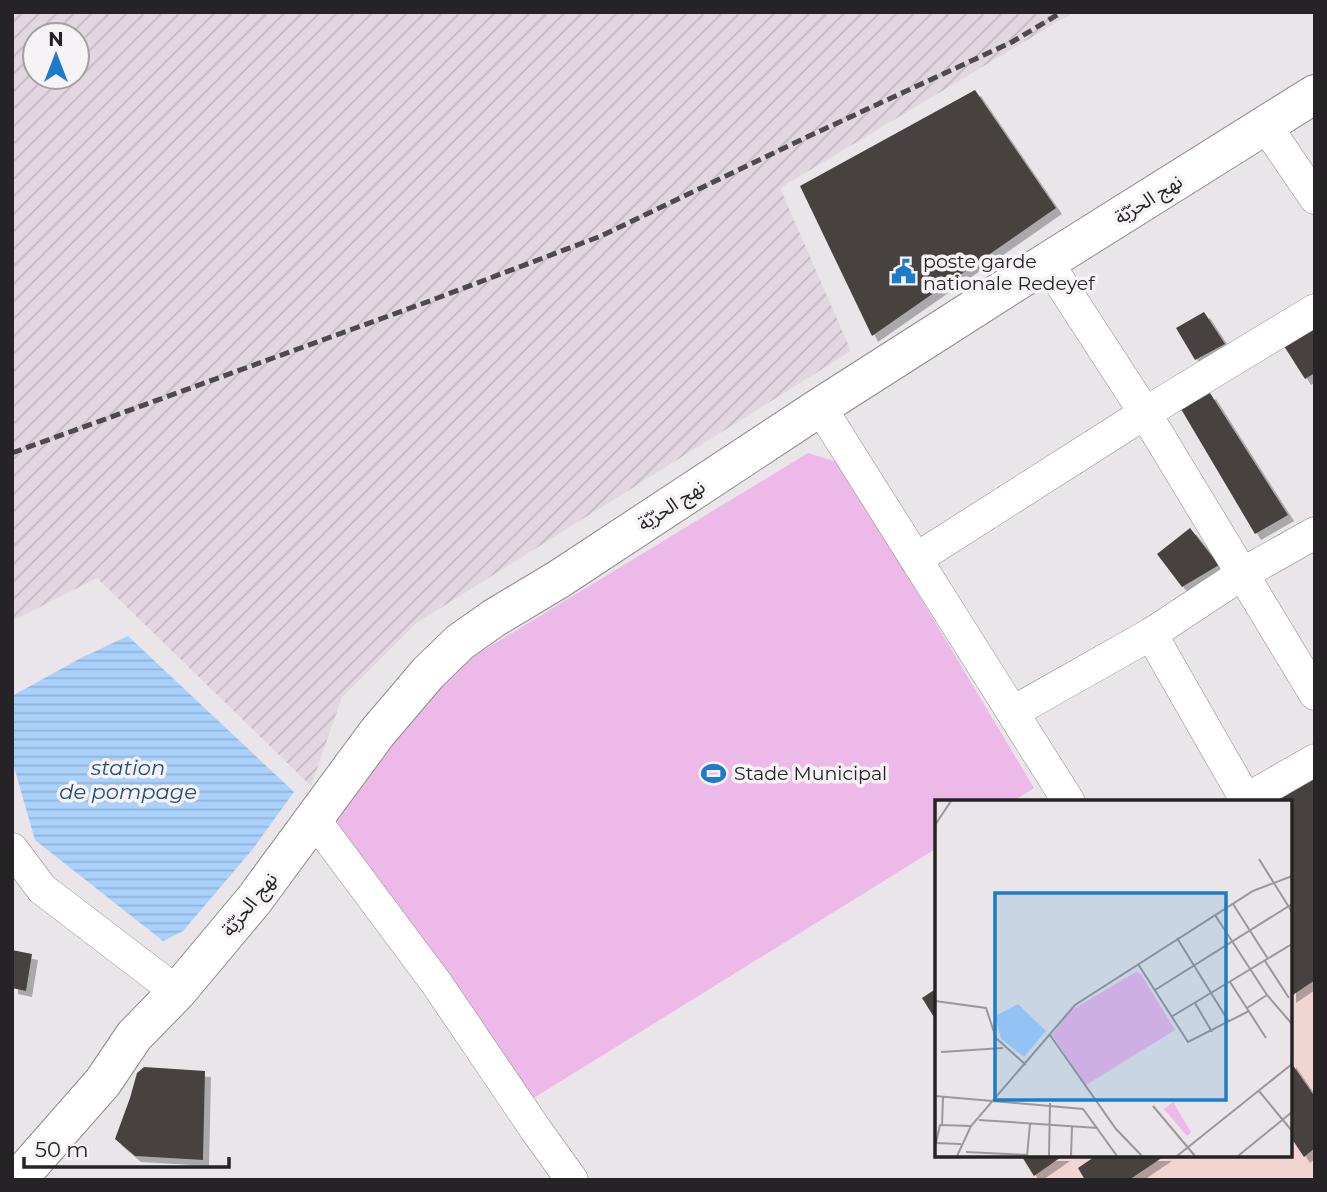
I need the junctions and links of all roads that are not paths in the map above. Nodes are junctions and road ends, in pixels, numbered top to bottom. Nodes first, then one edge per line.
1 (1315, 94) edge
2 (1266, 126) junction
3 (1315, 198) edge
4 (1047, 262) junction
5 (1315, 310) edge
6 (820, 407) junction
7 (1146, 413) junction
8 (1315, 533) edge
9 (916, 559) junction
10 (1242, 573) junction
11 (1151, 634) junction
12 (1315, 694) edge
13 (1013, 712) junction
14 (1315, 760) edge
15 (1068, 800) edge
16 (1243, 800) edge
17 (1246, 800) edge
18 (314, 819) junction
19 (12, 849) edge
20 (27, 892) edge
21 (177, 992) junction
22 (18, 1180) edge
23 (572, 1180) edge

1 - 2 street, نهج الحرّيّة
2 - 3 street
2 - 4 street, نهج الحرّيّة
4 - 6 street, نهج الحرّيّة
4 - 7 street
5 - 7 street
6 - 9 street
6 - 18 street, نهج الحرّيّة
7 - 9 street
7 - 10 street
8 - 10 street
9 - 13 street
10 - 11 street
10 - 12 street
11 - 13 street
11 - 16 street
13 - 15 street
14 - 17 street
18 - 21 street, نهج الحرّيّة
18 - 23 street
19 - 20 street
20 - 21 street
21 - 22 street, نهج الحرّيّة

